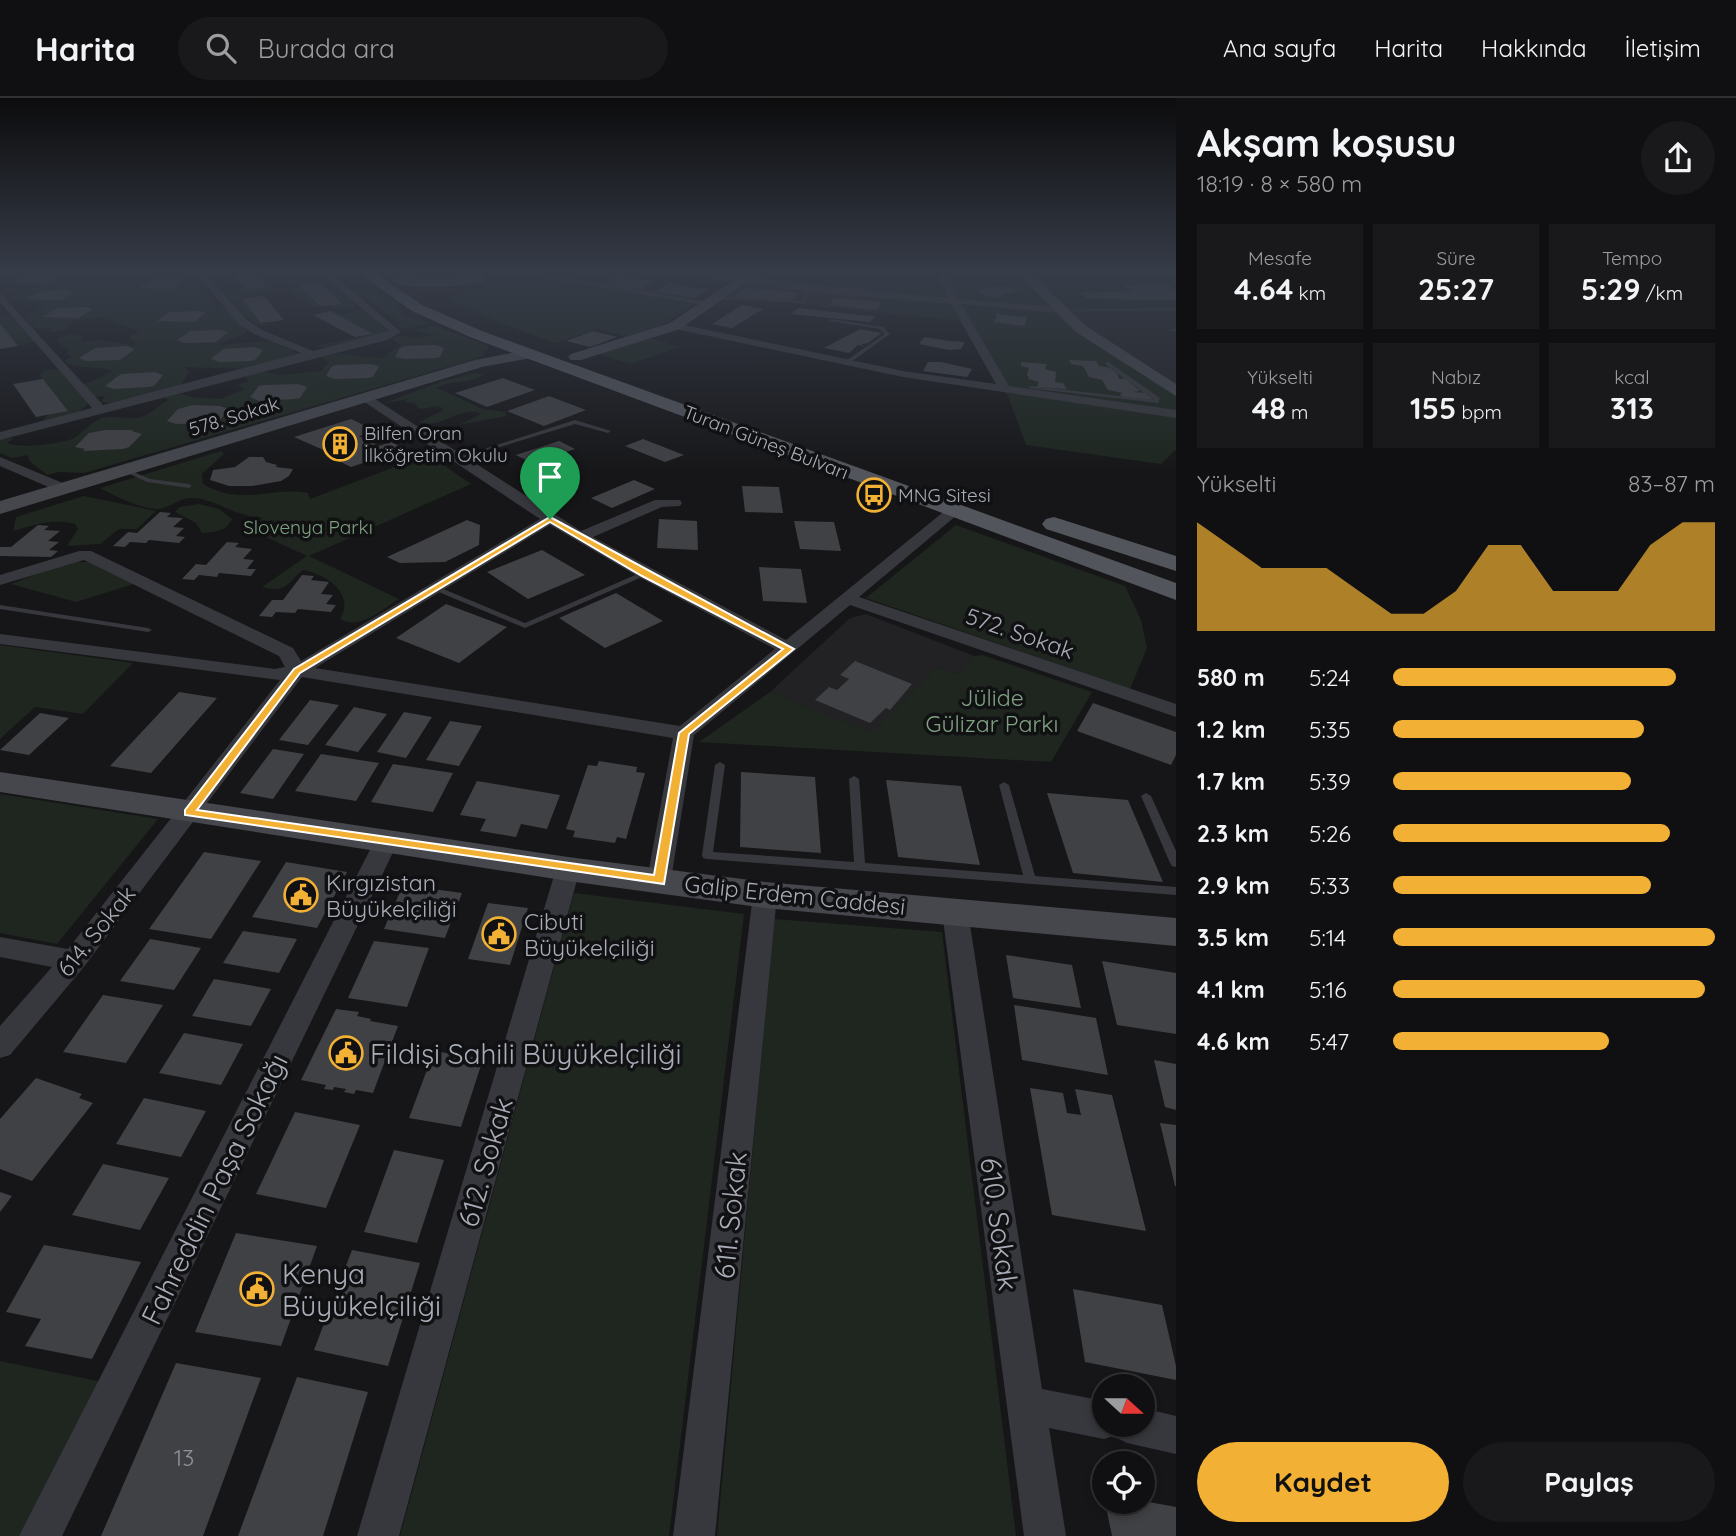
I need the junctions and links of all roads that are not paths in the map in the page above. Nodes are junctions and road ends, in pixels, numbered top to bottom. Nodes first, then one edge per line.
1 (39, 340) edge
2 (278, 340) edge
3 (374, 340) edge
4 (495, 340) edge
5 (530, 340) edge
6 (630, 340) edge
7 (740, 340) edge
8 (879, 340) edge
9 (977, 340) edge
10 (1099, 340) edge
11 (509, 346) junction
12 (312, 354) junction
13 (531, 354) junction
14 (576, 357) junction
15 (480, 363) junction
16 (846, 363) junction
17 (1107, 363) dead end
18 (1031, 388) dead end
19 (1006, 391) junction
20 (1176, 391) edge
21 (1048, 394) junction
22 (367, 397) junction
23 (100, 409) junction
24 (1176, 414) edge
25 (608, 431) dead end
26 (0, 436) edge
27 (456, 458) junction
28 (0, 461) edge
29 (125, 470) junction
30 (0, 474) edge
31 (189, 486) dead end
32 (65, 489) junction
33 (46, 495) junction
34 (675, 503) dead end
35 (982, 504) junction
36 (0, 508) edge
37 (952, 512) junction
38 (550, 519) junction
39 (580, 537) junction
40 (1176, 564) edge
41 (645, 574) junction
42 (1176, 576) edge
43 (0, 580) edge
44 (433, 588) junction
45 (1176, 592) edge
46 (848, 599) junction
47 (0, 607) edge
48 (148, 630) dead end
49 (0, 639) edge
50 (789, 649) junction
51 (297, 671) junction
52 (1176, 711) edge
53 (684, 733) junction
54 (720, 765) dead end
55 (854, 779) dead end
56 (0, 782) edge
57 (1004, 785) dead end
58 (1146, 796) dead end
59 (189, 813) junction
60 (386, 842) junction
61 (1176, 863) edge
62 (860, 867) junction
63 (568, 869) junction
64 (659, 880) junction
65 (1030, 880) junction
66 (1176, 891) edge
67 (765, 895) junction
68 (955, 912) junction
69 (1176, 932) edge
70 (0, 947) edge
71 (74, 961) junction
72 (0, 1046) edge
73 (1025, 1404) junction
74 (1092, 1418) edge
75 (1155, 1430) edge
76 (1176, 1435) edge
77 (40, 1536) edge
78 (378, 1536) edge
79 (694, 1536) edge
80 (1045, 1536) edge

1 - 23 street
2 - 12 street
3 - 12 street
4 - 11 main road, Turan Güneş Bulvarı
5 - 14 main road, Turan Güneş Bulvarı
6 - 14 street
7 - 16 street
8 - 16 lane
9 - 19 street
10 - 20 street
11 - 13 main road, Turan Güneş Bulvarı
11 - 15 street
12 - 23 street
13 - 15 street
13 - 37 main road, Turan Güneş Bulvarı
14 - 35 main road, Turan Güneş Bulvarı
15 - 22 street, 578. Sokak
16 - 19 street
17 - 21 lane
18 - 21 lane
19 - 21 street
21 - 24 street
22 - 27 street
22 - 29 street, 578. Sokak
23 - 26 street
25 - 27 lane
27 - 38 street
28 - 32 street
29 - 31 lane
29 - 32 street, 578. Sokak
30 - 33 street
32 - 33 street, 578. Sokak
33 - 36 street, 578. Sokak
34 - 39 street
35 - 40 main road, Turan Güneş Bulvarı
35 - 42 main road
37 - 45 main road, Turan Güneş Bulvarı
37 - 46 street
38 - 39 street
38 - 44 street
39 - 41 street
41 - 44 lane
41 - 50 street
43 - 51 street
44 - 51 street
46 - 50 street
46 - 52 street, 572. Sokak
47 - 48 lane
49 - 51 street
50 - 53 street
51 - 53 street
51 - 59 street, 614. Sokak
53 - 64 street
54 - 62 lane
55 - 62 lane
56 - 59 street, Galip Erdem Caddesi
57 - 65 lane
58 - 61 lane
59 - 60 street, Galip Erdem Caddesi
59 - 71 street, 614. Sokak
60 - 63 street, Galip Erdem Caddesi
60 - 77 street, Fahreddin Paşa Sokağı
62 - 65 lane
63 - 64 street, Galip Erdem Caddesi
63 - 78 street, 612. Sokak
64 - 67 street, Galip Erdem Caddesi
65 - 66 lane
67 - 68 street, Galip Erdem Caddesi
67 - 79 street, 611. Sokak
68 - 69 street, Galip Erdem Caddesi
68 - 73 street, 610. Sokak
70 - 71 street
71 - 72 street, 614. Sokak
73 - 74 street
73 - 80 street, 610. Sokak
75 - 76 street

